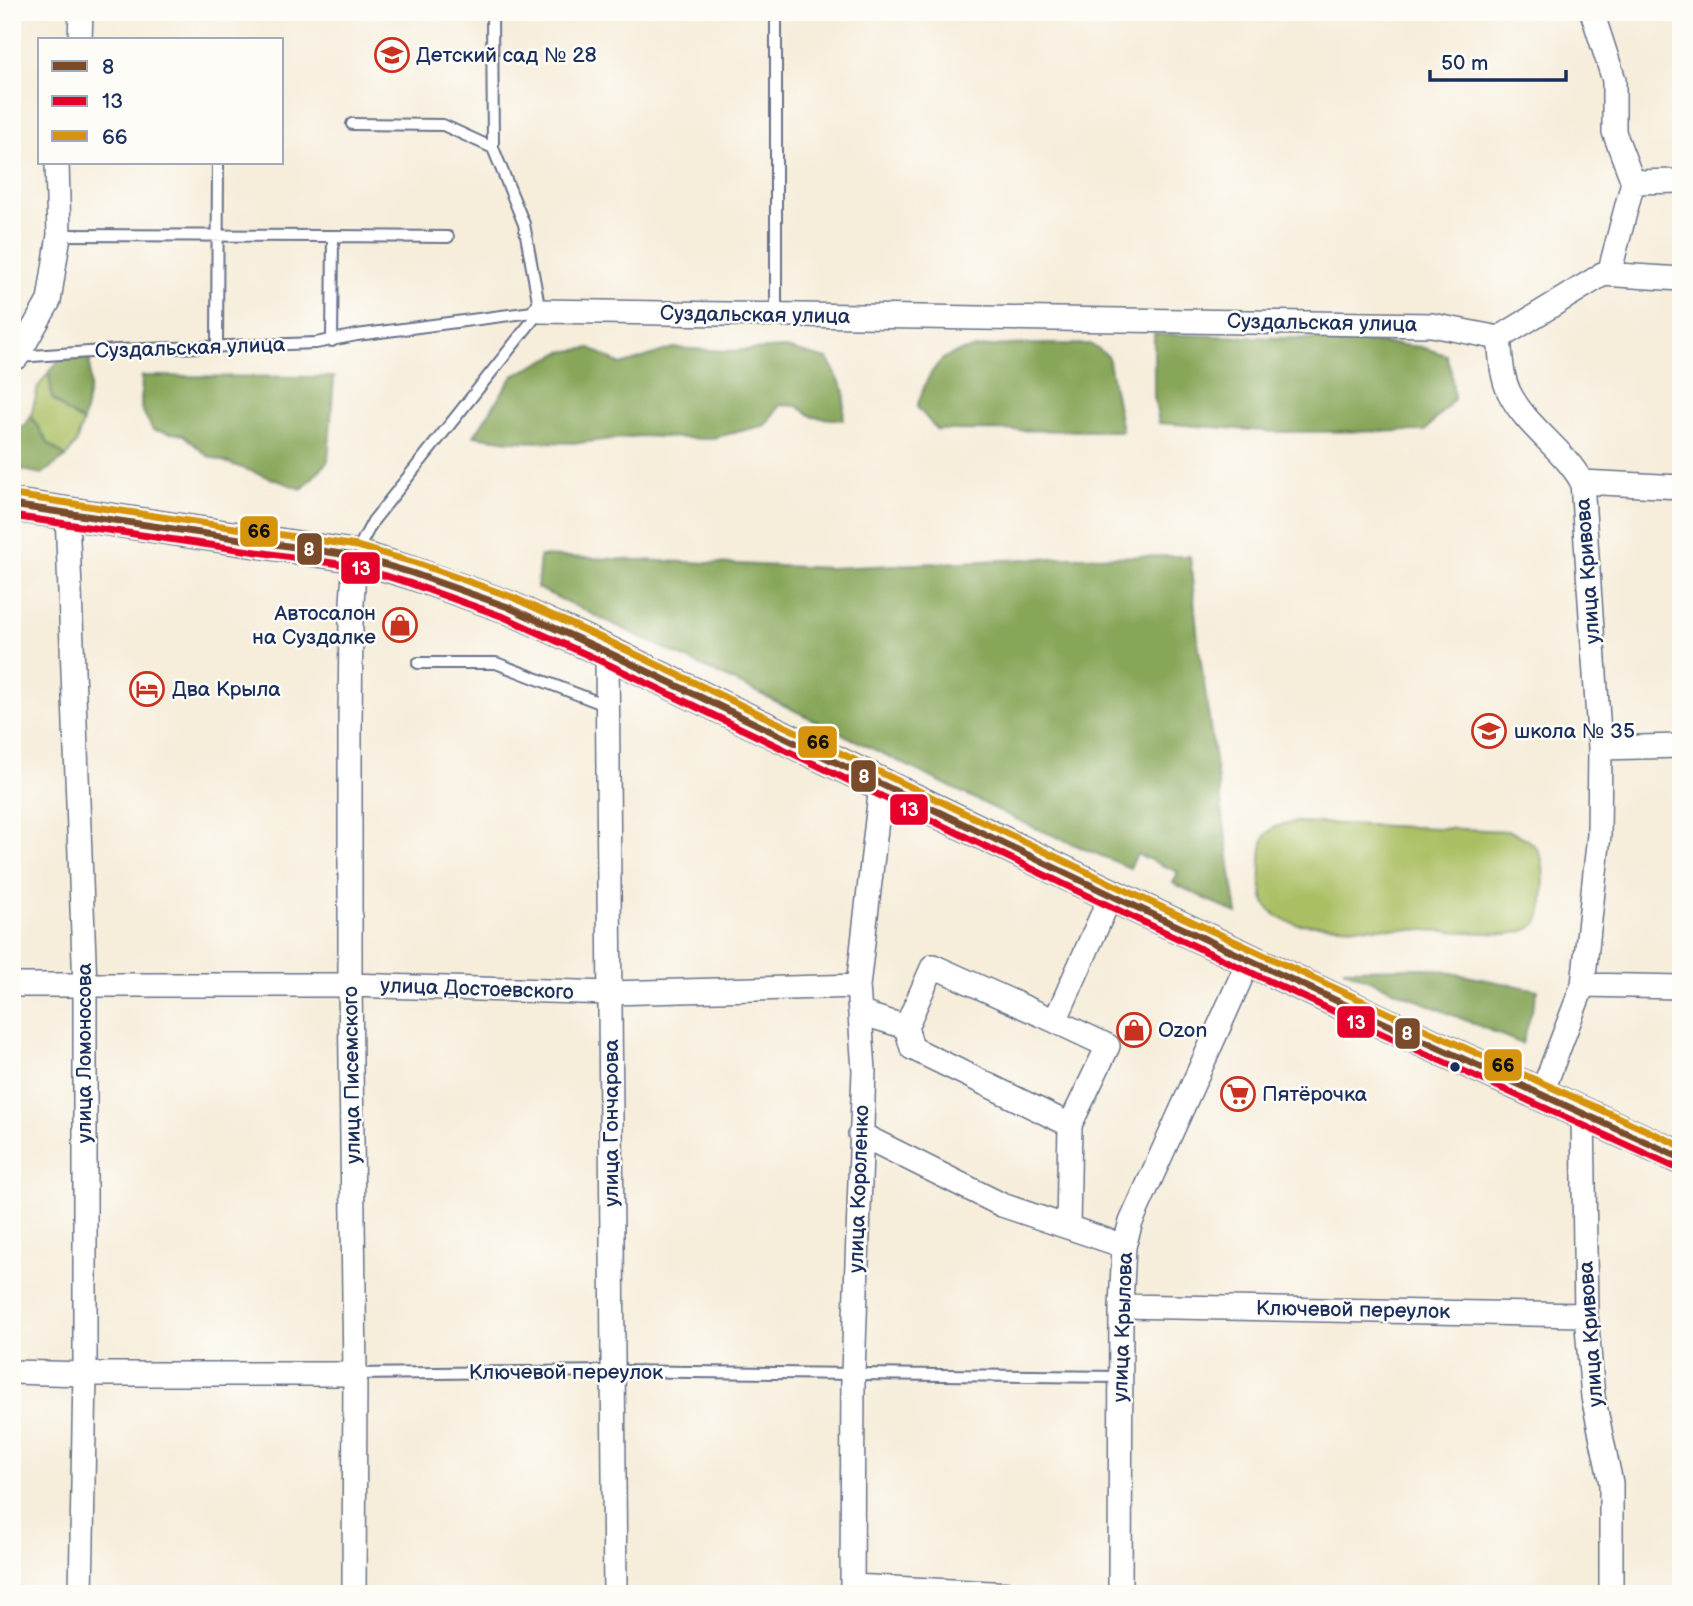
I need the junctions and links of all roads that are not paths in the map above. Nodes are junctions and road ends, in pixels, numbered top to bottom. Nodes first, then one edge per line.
1 (81, 12) edge
2 (492, 12) edge
3 (776, 12) edge
4 (1592, 12) edge
5 (80, 38) edge
6 (352, 124) dead end
7 (493, 148) junction
8 (57, 164) edge
9 (218, 164) edge
10 (1681, 181) edge
11 (1633, 182) junction
12 (60, 235) junction
13 (218, 236) junction
14 (332, 236) junction
15 (448, 237) dead end
16 (1602, 274) junction
17 (1681, 279) edge
18 (540, 311) junction
19 (776, 315) junction
20 (1499, 338) junction
21 (332, 341) junction
22 (217, 348) junction
23 (14, 357) edge
24 (1582, 482) junction
25 (1681, 487) edge
26 (12, 505) edge
27 (67, 513) junction
28 (355, 556) junction
29 (607, 652) junction
30 (418, 663) dead end
31 (607, 706) junction
32 (1681, 746) edge
33 (1601, 748) junction
34 (881, 785) junction
35 (1111, 895) junction
36 (1249, 960) junction
37 (12, 985) edge
38 (351, 985) junction
39 (1583, 985) junction
40 (85, 986) junction
41 (859, 986) junction
42 (1681, 987) edge
43 (610, 993) junction
44 (861, 1013) junction
45 (1055, 1021) junction
46 (906, 1027) junction
47 (1541, 1095) junction
48 (1583, 1114) junction
49 (1070, 1125) junction
50 (860, 1134) junction
51 (1681, 1158) edge
52 (1068, 1226) junction
53 (1124, 1245) junction
54 (1121, 1306) junction
55 (1586, 1315) junction
56 (613, 1371) junction
57 (12, 1372) edge
58 (853, 1373) junction
59 (85, 1374) junction
60 (355, 1374) junction
61 (1120, 1377) junction
62 (852, 1590) edge
63 (81, 1594) edge
64 (354, 1594) edge
65 (615, 1594) edge
66 (1012, 1594) edge
67 (1120, 1594) edge
68 (1611, 1594) edge

1 - 5 street
2 - 7 lane
3 - 19 lane
4 - 11 street
6 - 7 lane
7 - 18 lane
8 - 12 street
9 - 13 lane
10 - 11 street
11 - 16 street
12 - 13 lane
12 - 23 street
13 - 14 lane
13 - 22 lane
14 - 15 lane
14 - 21 lane
16 - 17 street
16 - 20 street
18 - 19 street, Суздальская улица
18 - 21 lane, Суздальская улица
18 - 28 lane
19 - 20 street, Суздальская улица
20 - 24 street, улица Кривова
21 - 22 lane, Суздальская улица
22 - 23 lane, Суздальская улица
24 - 25 street
24 - 33 street, улица Кривова
26 - 27 main road
27 - 28 main road
27 - 40 street, улица Ломоносова
28 - 29 main road
28 - 38 street, улица Писемского
29 - 31 street, улица Гончарова
29 - 34 main road
30 - 31 lane
31 - 43 street, улица Гончарова
32 - 33 street
33 - 39 street, улица Кривова
34 - 35 main road
34 - 41 street, улица Короленко
35 - 36 main road
35 - 45 street
36 - 47 main road
36 - 53 street, улица Крылова
37 - 40 street, улица Достоевского
38 - 40 street, улица Достоевского
38 - 43 street, улица Достоевского
38 - 60 street, улица Писемского
39 - 42 street
39 - 47 street, улица Кривова
40 - 59 street, улица Ломоносова
41 - 43 street, улица Достоевского
41 - 44 street, улица Короленко
43 - 56 street, улица Гончарова
44 - 46 street
44 - 50 street, улица Короленко
45 - 46 street
45 - 49 street
46 - 49 street
47 - 48 main road
48 - 51 main road
48 - 55 street, улица Кривова
49 - 52 street
50 - 52 street
50 - 58 street, улица Короленко
52 - 53 street
53 - 54 street, улица Крылова
54 - 55 street, Ключевой переулок
54 - 61 street, улица Крылова
55 - 68 street, улица Кривова
56 - 58 lane, Ключевой переулок
56 - 60 lane, Ключевой переулок
56 - 65 street, улица Гончарова
57 - 59 street, Ключевой переулок
58 - 61 lane, Ключевой переулок
58 - 62 street, улица Короленко
59 - 60 street, Ключевой переулок
59 - 63 street, улица Ломоносова
60 - 64 street, улица Писемского
61 - 67 street, улица Крылова
62 - 66 street

